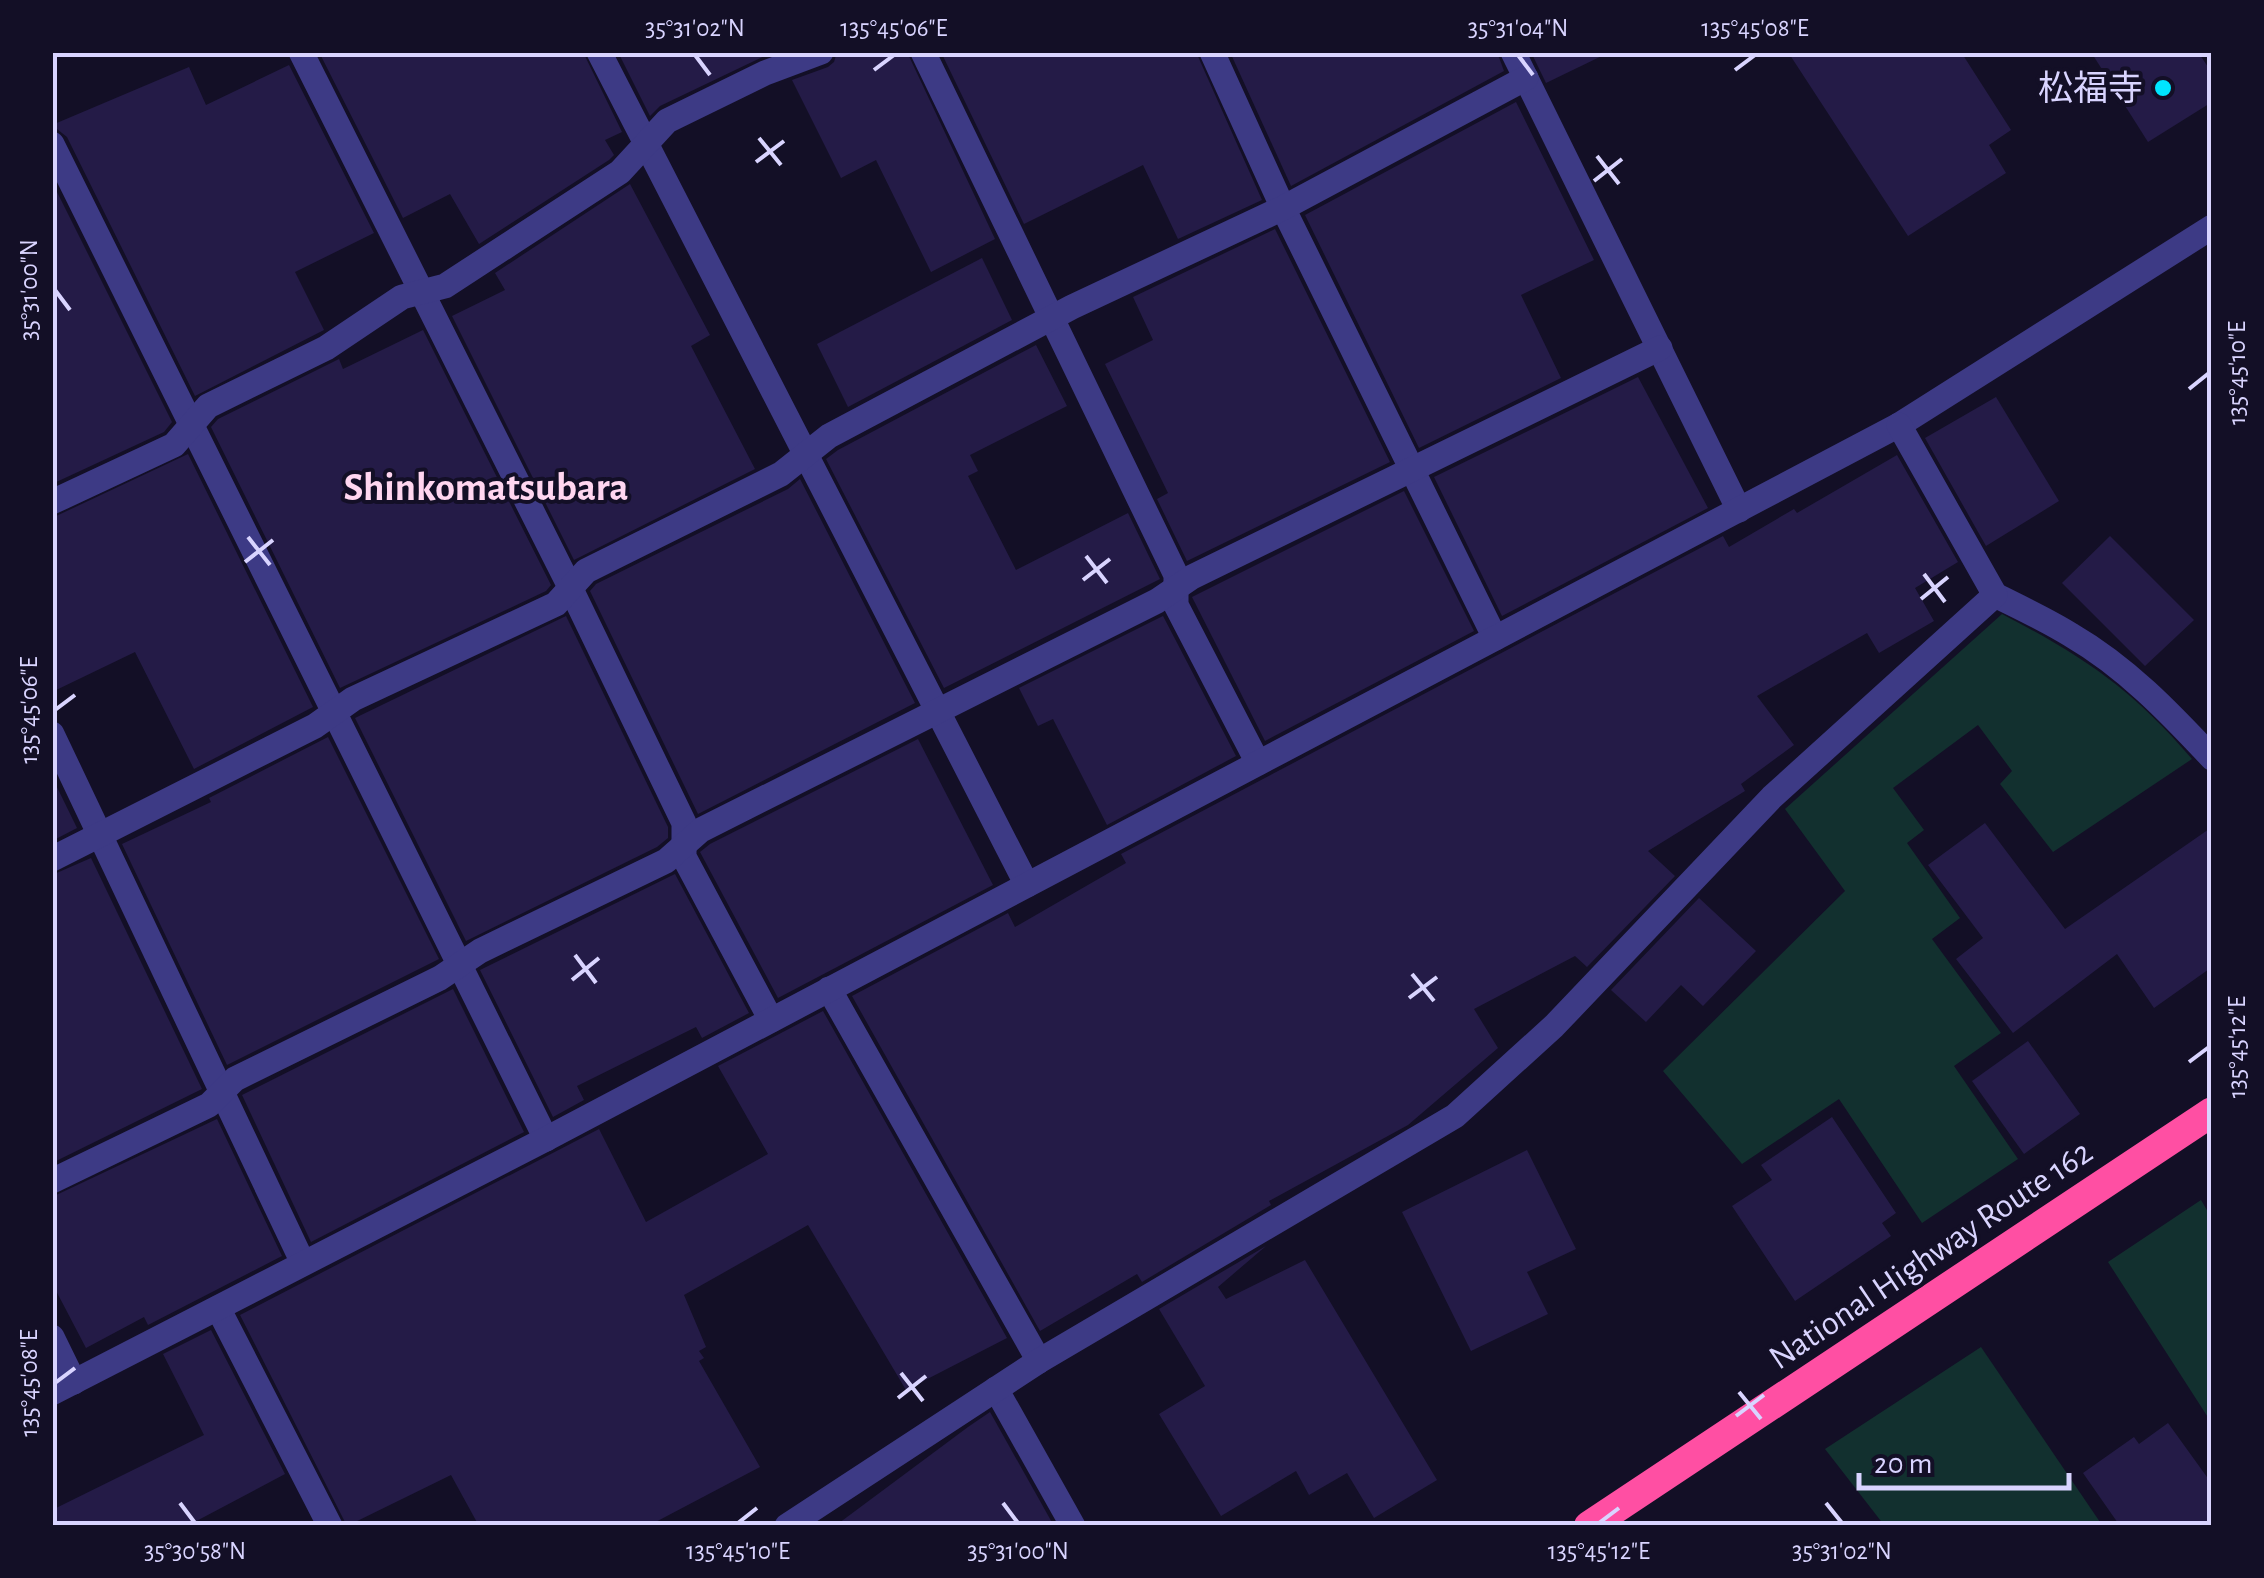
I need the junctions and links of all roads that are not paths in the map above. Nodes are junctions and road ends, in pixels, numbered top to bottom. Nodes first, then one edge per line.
1 (301, 52) edge
2 (598, 52) edge
3 (821, 52) edge
4 (923, 52) edge
5 (1212, 52) edge
6 (1512, 52) edge
7 (1526, 78) junction
8 (646, 143) junction
9 (52, 144) edge
10 (1284, 208) junction
11 (2212, 227) edge
12 (423, 292) junction
13 (1052, 319) junction
14 (1660, 348) junction
15 (1899, 424) junction
16 (192, 425) junction
17 (806, 454) junction
18 (1412, 469) junction
19 (52, 502) edge
20 (1740, 510) junction
21 (570, 586) junction
22 (1176, 587) junction
23 (1995, 595) junction
24 (1495, 638) junction
25 (938, 709) junction
26 (335, 712) junction
27 (52, 734) edge
28 (2212, 758) edge
29 (1258, 763) junction
30 (100, 836) junction
31 (685, 845) junction
32 (52, 859) edge
33 (1027, 885) junction
34 (460, 966) junction
35 (829, 989) junction
36 (771, 1020) junction
37 (222, 1094) junction
38 (2212, 1112) edge
39 (546, 1139) junction
40 (52, 1181) edge
41 (303, 1263) junction
42 (218, 1308) junction
43 (52, 1336) edge
44 (1039, 1362) junction
45 (63, 1387) edge
46 (996, 1389) junction
47 (330, 1526) edge
48 (787, 1526) edge
49 (1073, 1526) edge
50 (1589, 1526) edge

1 - 12 street
2 - 8 street
3 - 8 street
4 - 13 street
5 - 10 street
6 - 7 street
7 - 10 street
7 - 14 street
8 - 12 street
8 - 17 street
9 - 16 street
10 - 13 street
10 - 18 street
11 - 15 street
12 - 16 street
12 - 21 street
13 - 17 street
13 - 22 street
14 - 18 street
14 - 20 street
15 - 20 street
15 - 23 street
16 - 19 street
16 - 26 street
17 - 21 street
17 - 25 street
18 - 22 street
18 - 24 street
20 - 24 street
21 - 26 street
21 - 31 street
22 - 25 street
22 - 29 street
23 - 28 street
23 - 44 street
24 - 29 street
25 - 31 street
25 - 33 street
26 - 30 street
26 - 34 street
27 - 30 street
29 - 33 street
30 - 32 street
30 - 37 street
31 - 34 street
31 - 36 street
33 - 35 street
34 - 37 street
34 - 39 street
35 - 36 street
35 - 44 street
36 - 39 street
37 - 40 street
37 - 41 street
38 - 50 highway, National Highway Route 162
39 - 41 street
41 - 42 street
42 - 45 street
42 - 47 street
43 - 45 street
44 - 46 street
46 - 48 street
46 - 49 street

